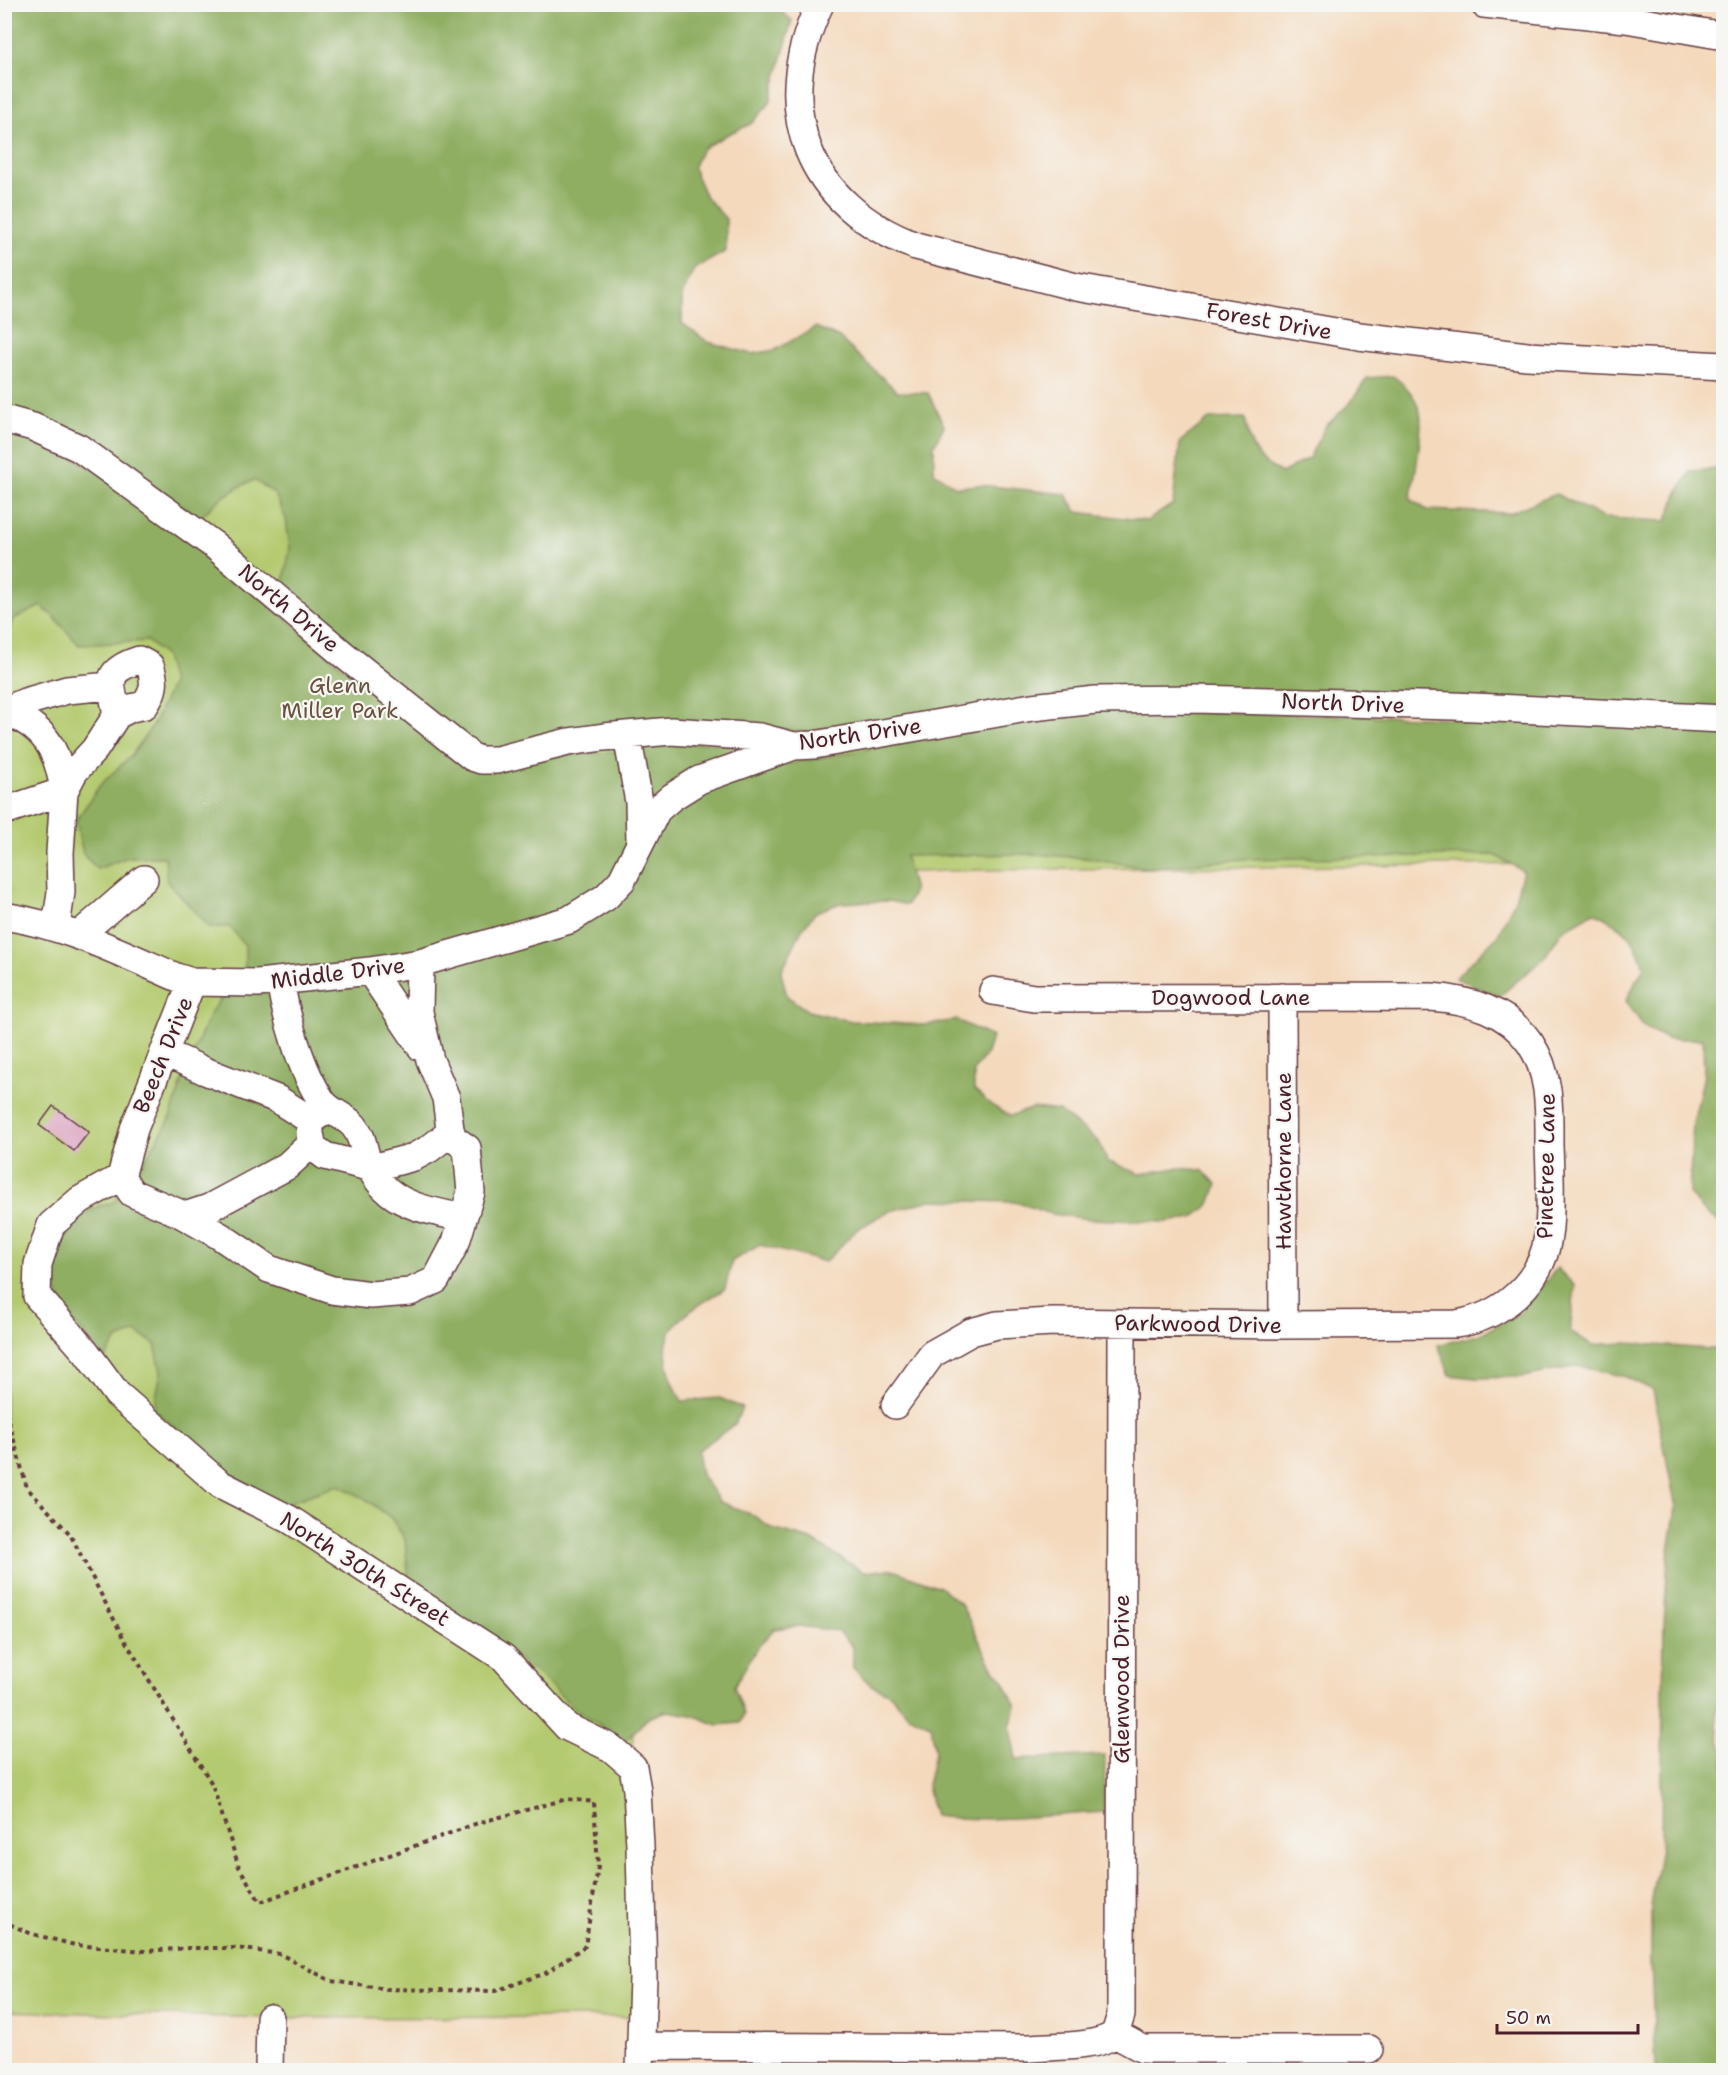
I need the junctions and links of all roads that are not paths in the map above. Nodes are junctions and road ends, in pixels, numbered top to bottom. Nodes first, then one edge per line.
1 (820, 4) edge
2 (1484, 4) edge
3 (1724, 36) edge
4 (1724, 366) edge
5 (4, 419) edge
6 (110, 686) junction
7 (5, 711) edge
8 (117, 715) junction
9 (1724, 719) edge
10 (627, 735) junction
11 (794, 746) junction
12 (64, 791) junction
13 (4, 811) edge
14 (640, 844) junction
15 (144, 879) dead end
16 (4, 916) edge
17 (68, 931) junction
18 (420, 963) junction
19 (370, 971) junction
20 (192, 981) junction
21 (280, 981) junction
22 (993, 991) dead end
23 (1282, 997) junction
24 (1470, 1002) joint
25 (164, 1052) junction
26 (430, 1060) junction
27 (317, 1124) junction
28 (451, 1132) junction
29 (345, 1162) junction
30 (287, 1166) junction
31 (372, 1168) junction
32 (121, 1177) junction
33 (185, 1216) junction
34 (463, 1218) junction
35 (1523, 1289) joint
36 (1122, 1324) junction
37 (1283, 1325) junction
38 (895, 1405) dead end
39 (270, 2018) dead end
40 (1115, 2034) junction
41 (1369, 2049) dead end
42 (640, 2058) edge
43 (270, 2070) edge

1 - 4 street, Forest Drive
2 - 3 street
5 - 10 street, North Drive
6 - 7 street
6 - 8 street
6 - 8 street
7 - 12 street
8 - 12 street
9 - 11 street, North Drive
10 - 11 street, North Drive
10 - 14 street
11 - 14 street, Middle Drive
12 - 13 street
12 - 17 street
14 - 18 street, Middle Drive
15 - 17 street
16 - 17 street, Middle Drive
17 - 20 street, Middle Drive
18 - 19 street, Middle Drive
18 - 26 street
19 - 21 street, Middle Drive
19 - 26 street
20 - 21 street, Middle Drive
20 - 25 street, Beech Drive
21 - 27 street
22 - 23 street, Dogwood Lane
23 - 24 street, Dogwood Lane
23 - 37 street, Hawthorne Lane
24 - 35 street, Pinetree Lane
25 - 27 street
25 - 32 street, Beech Drive
26 - 28 street
27 - 29 street
27 - 30 street
27 - 31 street
28 - 31 street
28 - 34 street
29 - 30 street
29 - 31 street
30 - 33 street
31 - 34 street
32 - 33 street
32 - 42 street, North 30th Street
33 - 34 street
35 - 37 street, Parkwood Drive
36 - 37 street, Parkwood Drive
36 - 38 street, Parkwood Drive
36 - 40 street, Glenwood Drive
39 - 43 street
40 - 41 street
40 - 42 street

